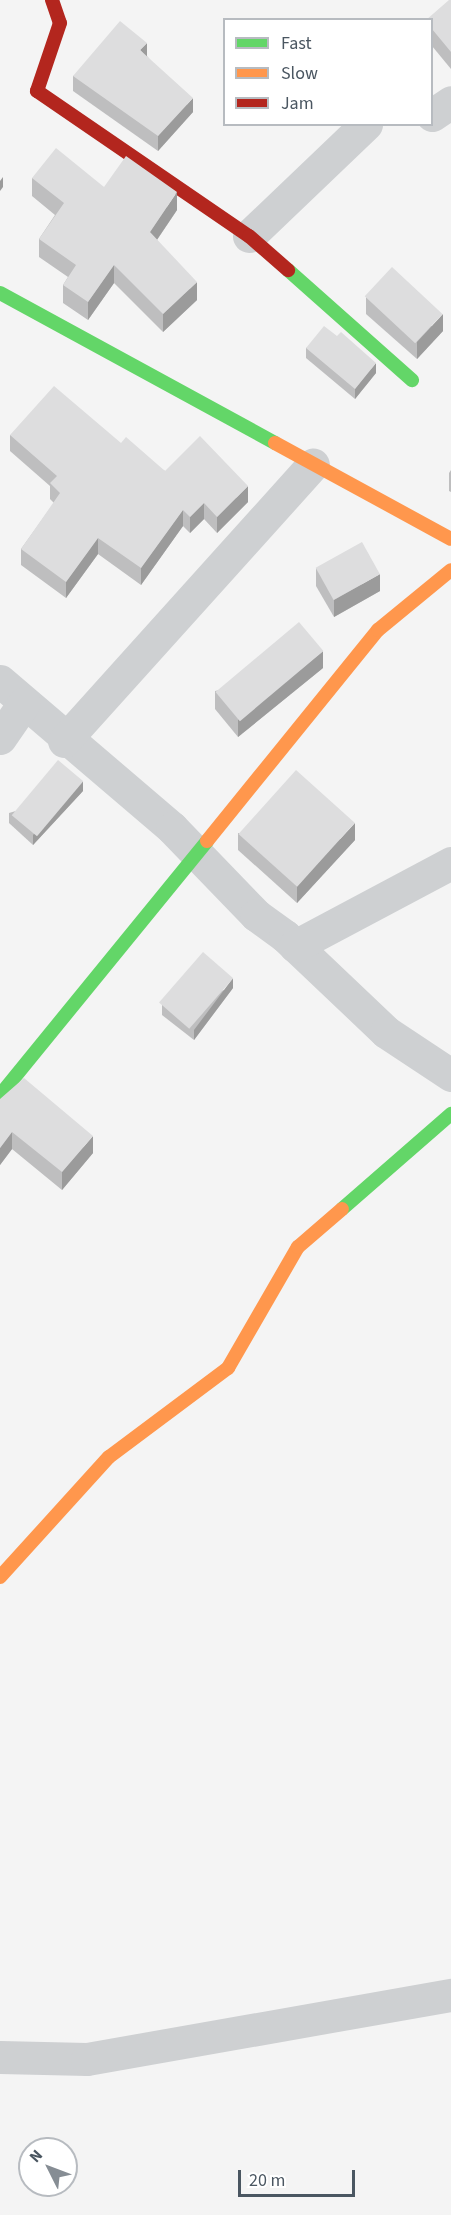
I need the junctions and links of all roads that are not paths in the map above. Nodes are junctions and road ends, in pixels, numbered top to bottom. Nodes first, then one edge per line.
1 (52, 0) edge
2 (451, 102) edge
3 (433, 114) edge
4 (364, 126) edge
5 (249, 236) junction
6 (0, 292) edge
7 (412, 380) dead end
8 (313, 464) junction
9 (451, 539) edge
10 (451, 570) edge
11 (0, 681) edge
12 (24, 703) junction
13 (0, 738) edge
14 (64, 741) junction
15 (198, 853) junction
16 (451, 862) edge
17 (295, 946) junction
18 (451, 1075) edge
19 (0, 1095) edge
20 (451, 1114) edge
21 (0, 1577) edge
22 (451, 1995) edge
23 (0, 2056) edge

1 - 5 street
2 - 3 street
4 - 5 street
5 - 7 street
6 - 8 street
8 - 9 street
8 - 14 street
10 - 15 street
11 - 12 street
12 - 13 street
12 - 14 street
14 - 15 street
15 - 17 street
15 - 19 street
16 - 17 street
17 - 18 street
20 - 21 street
22 - 23 street

